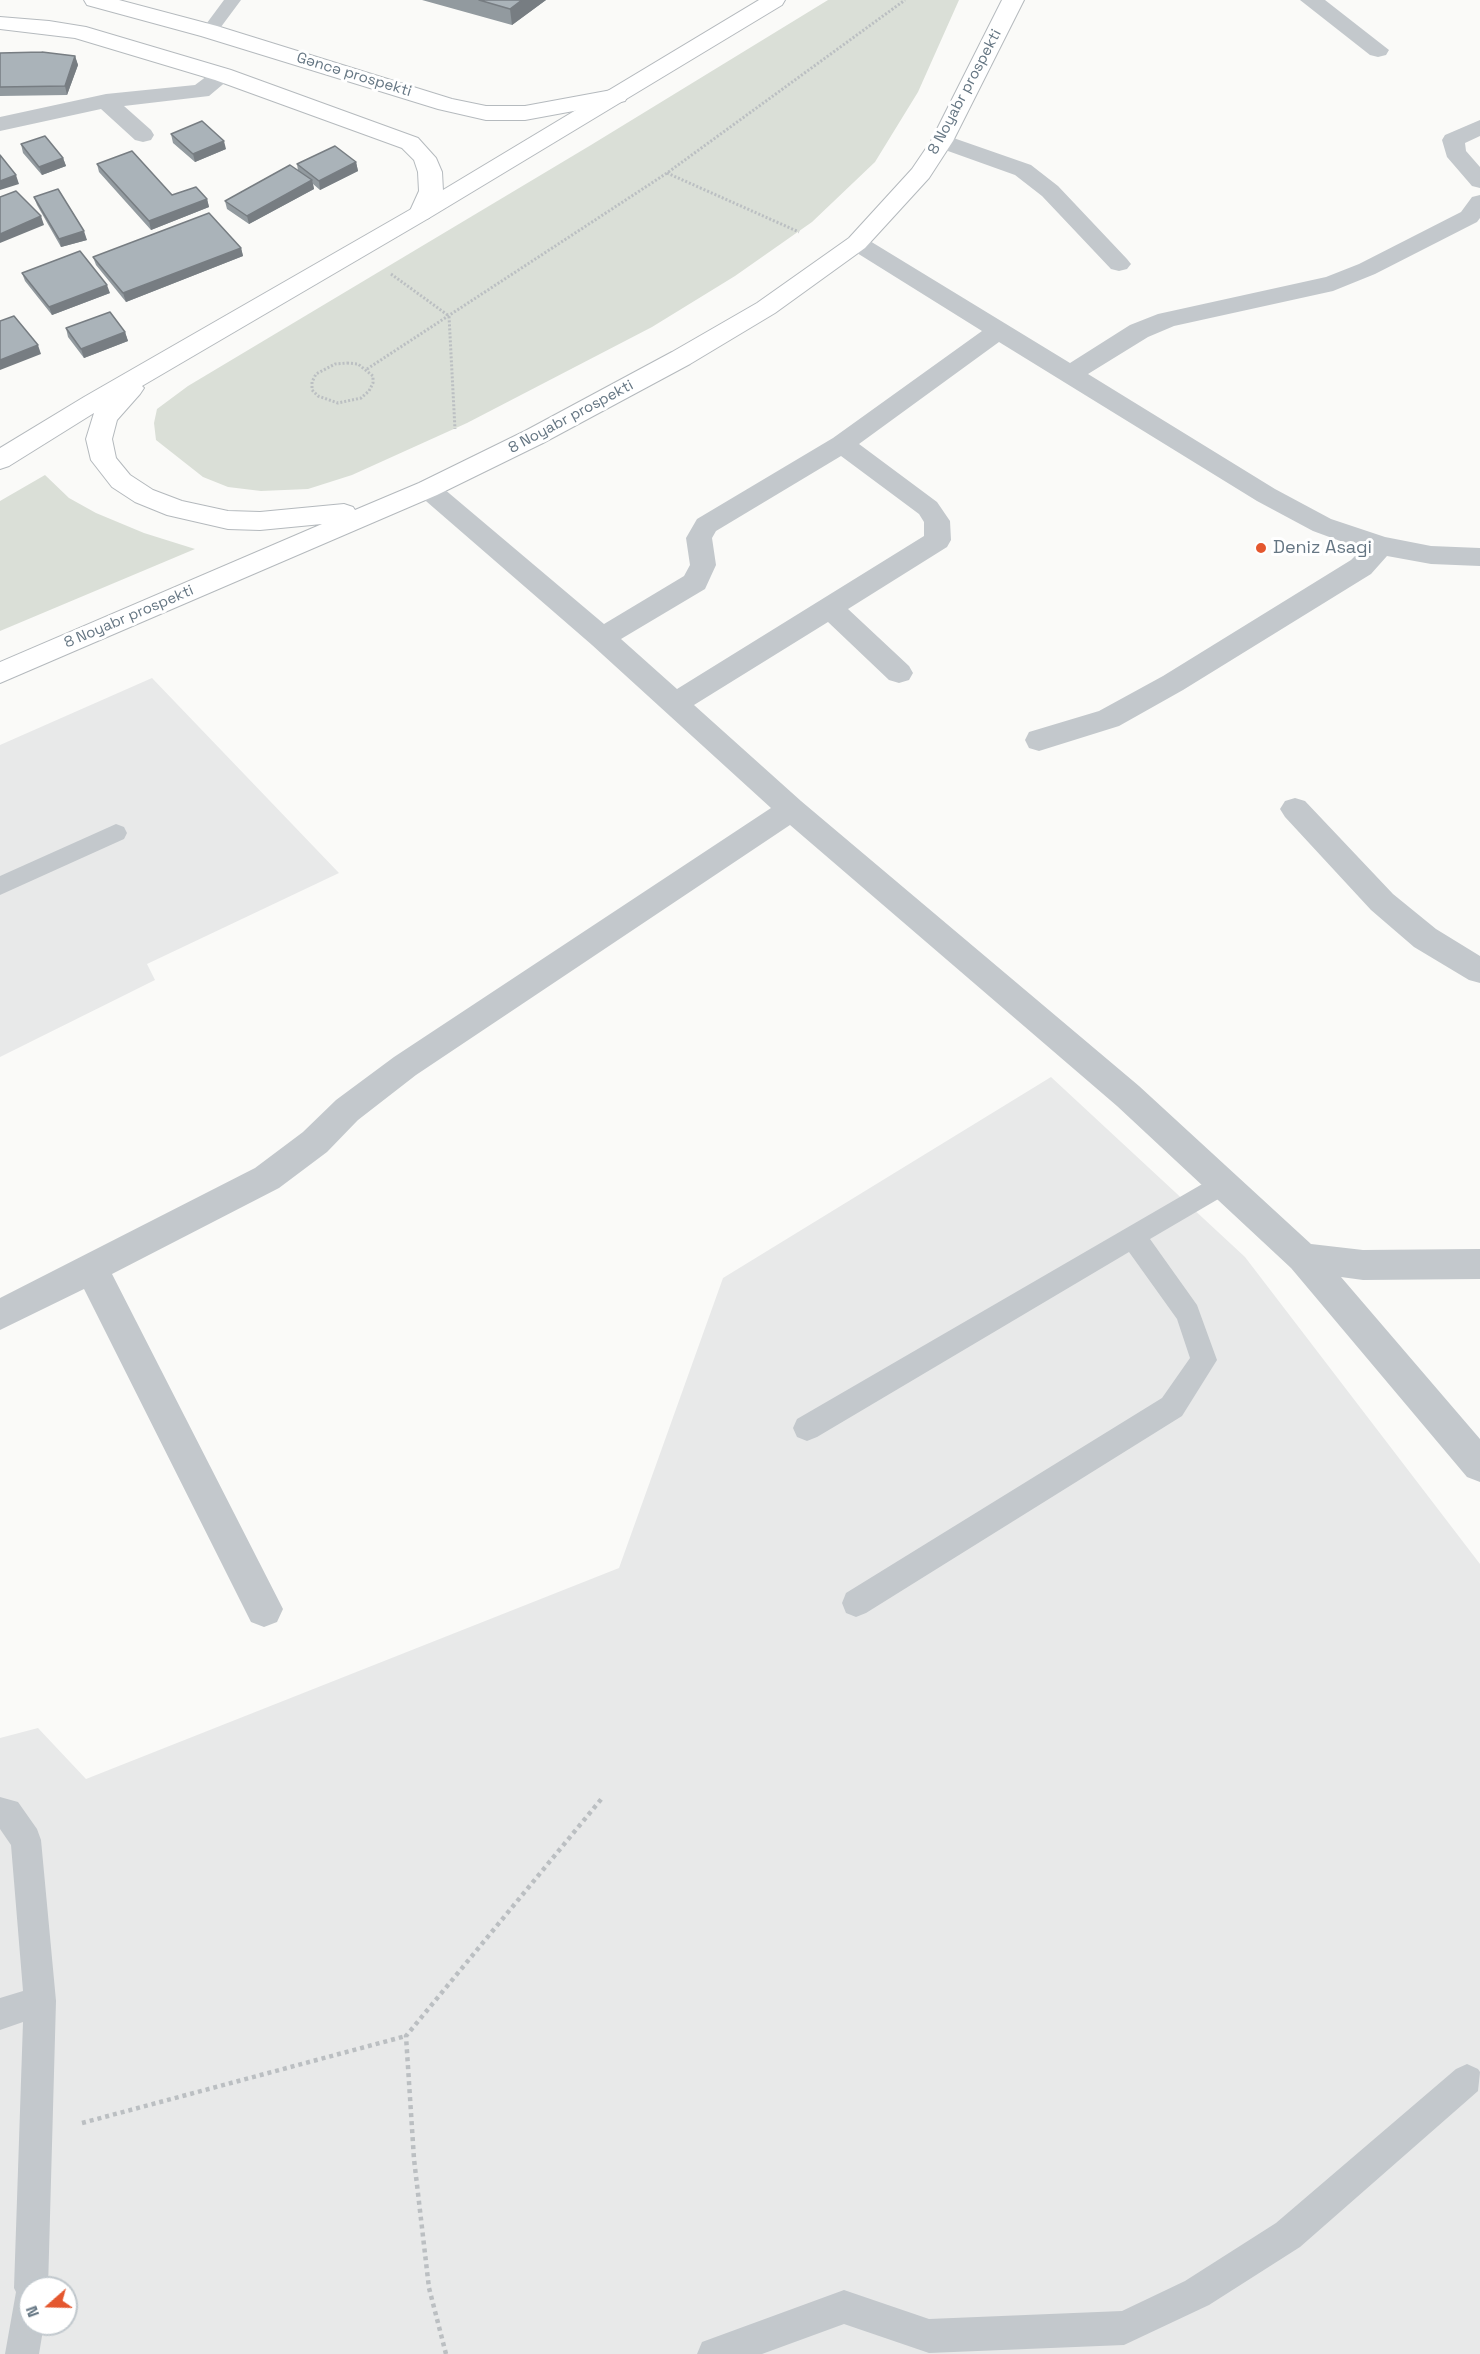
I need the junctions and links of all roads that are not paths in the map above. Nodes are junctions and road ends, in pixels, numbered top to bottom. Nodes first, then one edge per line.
1 (95, 0) edge
2 (233, 0) edge
3 (774, 0) edge
4 (1013, 0) edge
5 (1311, 0) edge
6 (0, 23) edge
7 (209, 31) junction
8 (1378, 50) dead end
9 (223, 75) junction
10 (617, 96) junction
11 (106, 100) junction
12 (0, 124) edge
13 (1480, 127) edge
14 (143, 135) dead end
15 (942, 141) junction
16 (1480, 182) edge
17 (1480, 202) edge
18 (421, 213) junction
19 (857, 243) junction
20 (1119, 264) dead end
21 (999, 330) junction
22 (149, 370) junction
23 (1070, 374) junction
24 (842, 444) junction
25 (0, 460) edge
26 (428, 489) junction
27 (1381, 546) junction
28 (1480, 557) edge
29 (830, 608) junction
30 (602, 638) junction
31 (0, 673) edge
32 (899, 673) dead end
33 (676, 703) junction
34 (1039, 740) dead end
35 (791, 809) junction
36 (1295, 809) dead end
37 (116, 832) dead end
38 (0, 886) edge
39 (1480, 970) edge
40 (1223, 1184) junction
41 (1133, 1237) junction
42 (1304, 1258) junction
43 (1480, 1264) edge
44 (91, 1268) junction
45 (0, 1315) edge
46 (807, 1428) dead end
47 (1480, 1465) edge
48 (856, 1604) dead end
49 (264, 1609) dead end
50 (0, 1812) edge
51 (40, 2001) junction
52 (0, 2014) edge
53 (1467, 2080) dead end
54 (31, 2276) edge
55 (25, 2336) edge
56 (1045, 2343) edge
57 (22, 2354) edge
58 (714, 2354) edge

1 - 7 main road, Gəncə prospekti
2 - 7 lane
3 - 10 main road
4 - 15 main road, 8 Noyabr prospekti
5 - 8 street
6 - 9 main road
7 - 10 main road, Gəncə prospekti
9 - 11 street
9 - 18 main road
10 - 18 main road
11 - 12 street
11 - 14 street
13 - 16 street
15 - 19 main road, 8 Noyabr prospekti
15 - 20 street
17 - 23 street
18 - 22 main road
19 - 21 street
19 - 26 main road, 8 Noyabr prospekti
21 - 23 street
21 - 24 street
22 - 25 main road
22 - 26 main road
23 - 27 street
24 - 29 street
24 - 30 street
26 - 30 street
26 - 31 main road, 8 Noyabr prospekti
27 - 28 street
27 - 34 street
29 - 32 street
29 - 33 street
30 - 33 street
33 - 35 street
35 - 40 street
35 - 44 street
36 - 39 street
37 - 38 lane
40 - 41 lane
40 - 42 street
41 - 46 lane
41 - 48 lane
42 - 43 street
42 - 47 street
44 - 45 street
44 - 49 street
50 - 51 lane
51 - 52 lane
51 - 54 lane
53 - 56 lane
55 - 57 lane
56 - 58 lane

